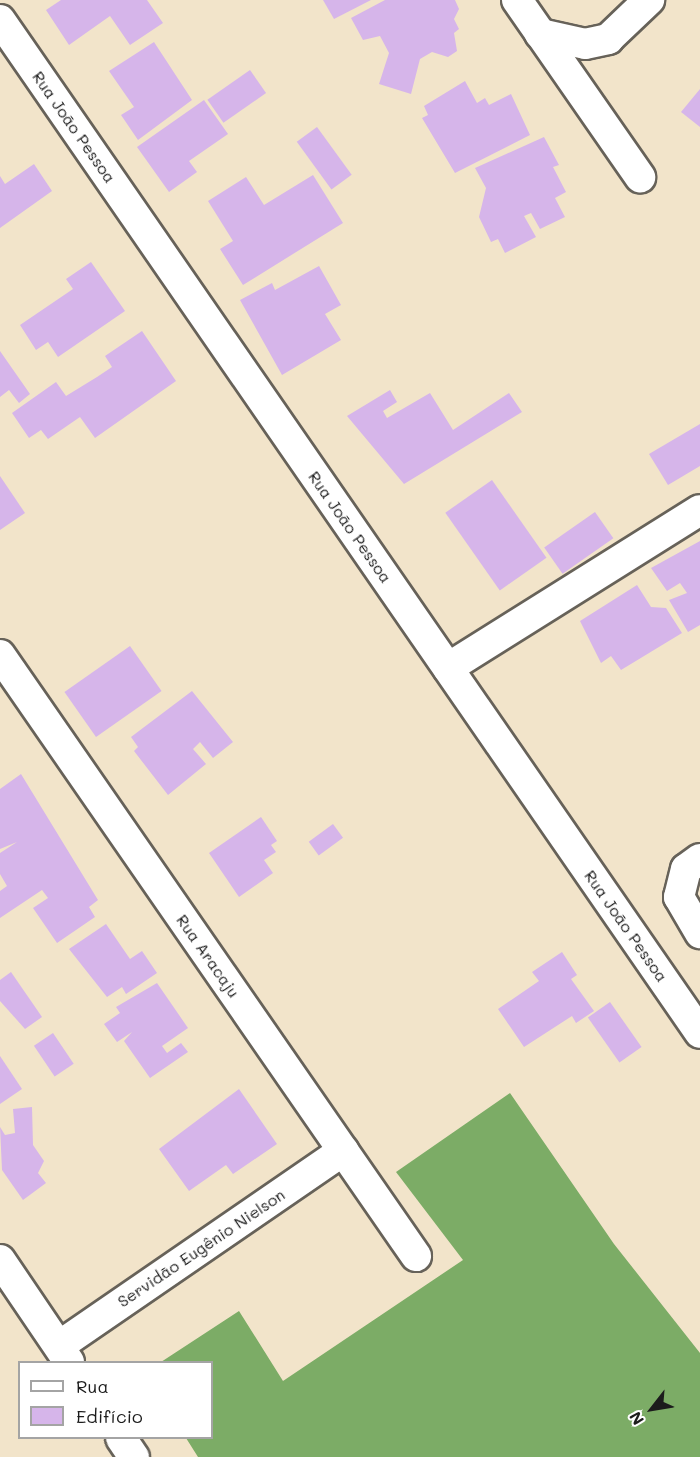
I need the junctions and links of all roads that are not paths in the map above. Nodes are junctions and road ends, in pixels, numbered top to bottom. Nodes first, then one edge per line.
1 (517, 0) edge
2 (649, 0) edge
3 (0, 20) edge
4 (540, 34) junction
5 (640, 177) dead end
6 (700, 510) edge
7 (0, 655) edge
8 (448, 669) junction
9 (700, 859) edge
10 (700, 933) edge
11 (700, 1033) edge
12 (343, 1151) junction
13 (416, 1256) dead end
14 (0, 1260) edge
15 (64, 1354) edge
16 (122, 1439) edge
17 (134, 1457) edge

1 - 4 street
2 - 4 street
3 - 8 street, Rua João Pessoa
4 - 5 street
6 - 8 street
7 - 12 street, Rua Aracaju
8 - 11 street, Rua João Pessoa
9 - 10 street
12 - 13 street, Rua Aracaju
12 - 15 street, Servidão Eugênio Nielson
14 - 15 street
16 - 17 street

